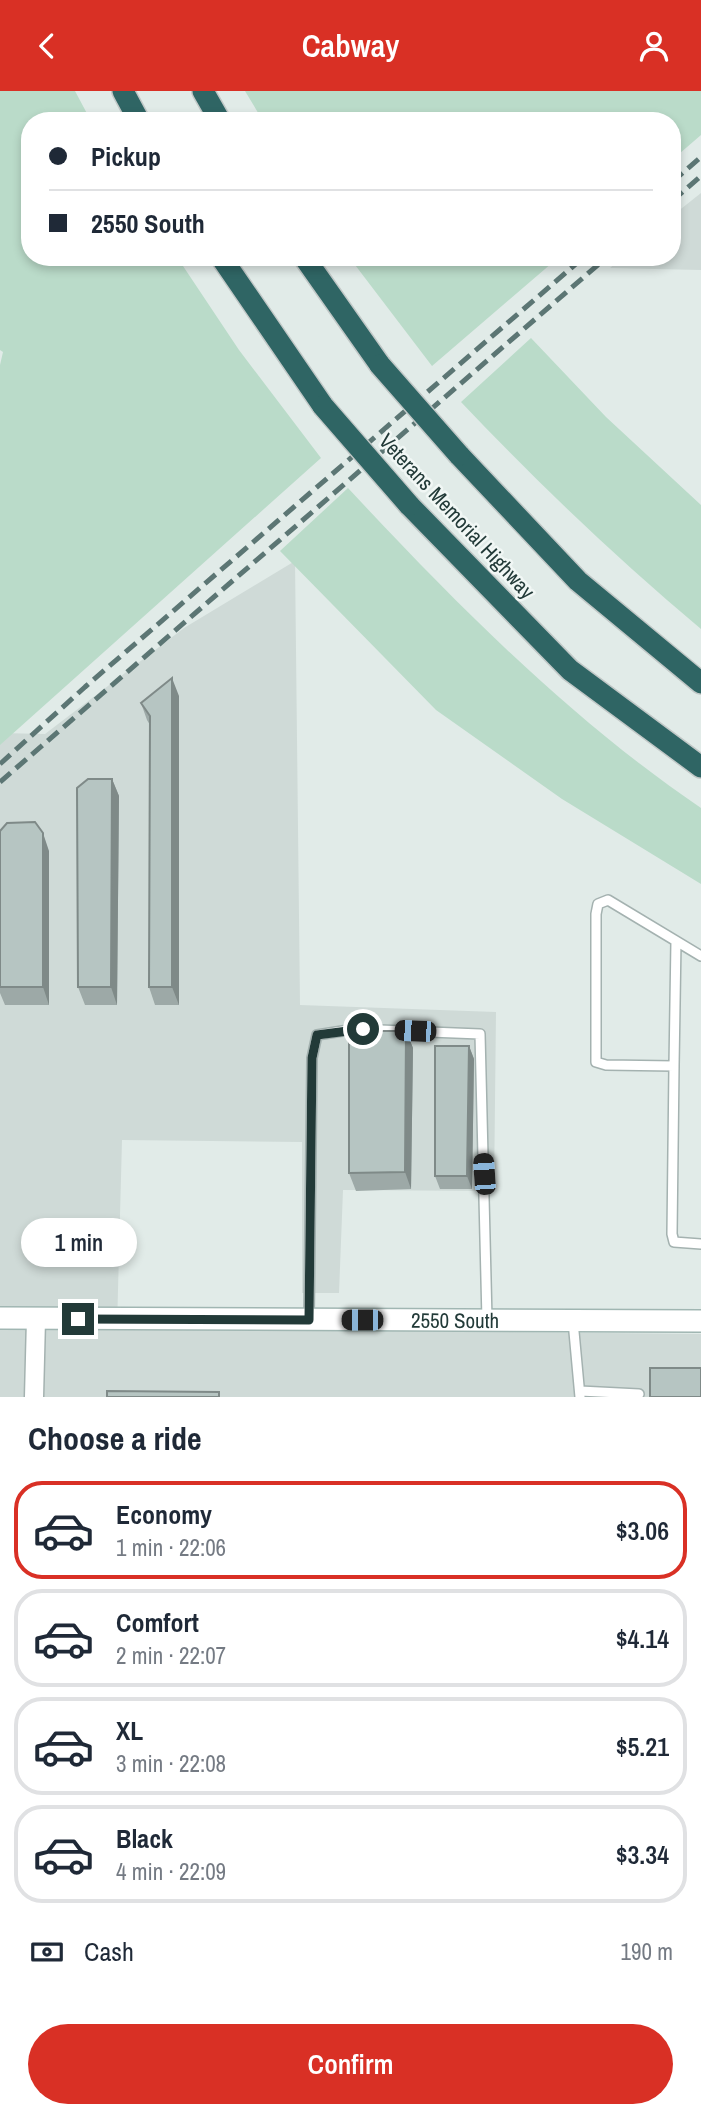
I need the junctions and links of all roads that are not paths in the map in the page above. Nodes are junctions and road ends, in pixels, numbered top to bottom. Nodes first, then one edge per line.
1 (124, 91) edge
2 (203, 91) edge
3 (134, 112) edge
4 (215, 112) edge
5 (227, 266) edge
6 (310, 266) edge
7 (701, 683) edge
8 (701, 767) edge
9 (676, 941) junction
10 (701, 956) edge
11 (674, 1066) junction
12 (701, 1244) edge
13 (0, 1318) edge
14 (36, 1319) junction
15 (309, 1320) junction
16 (487, 1320) junction
17 (573, 1321) junction
18 (701, 1321) edge
19 (580, 1394) edge
20 (639, 1394) dead end
21 (34, 1397) edge

1 - 3 highway
2 - 4 highway
5 - 8 highway, Veterans Memorial Highway, bridge
6 - 7 highway, Veterans Memorial Highway, bridge
9 - 10 lane
9 - 11 lane
9 - 11 lane
11 - 12 lane
13 - 14 main road, 2550 South
14 - 15 main road, 2550 South
14 - 21 street
15 - 16 main road, 2550 South
15 - 16 lane
16 - 17 main road, 2550 South
17 - 18 main road, 2550 South
17 - 19 lane
19 - 20 lane

